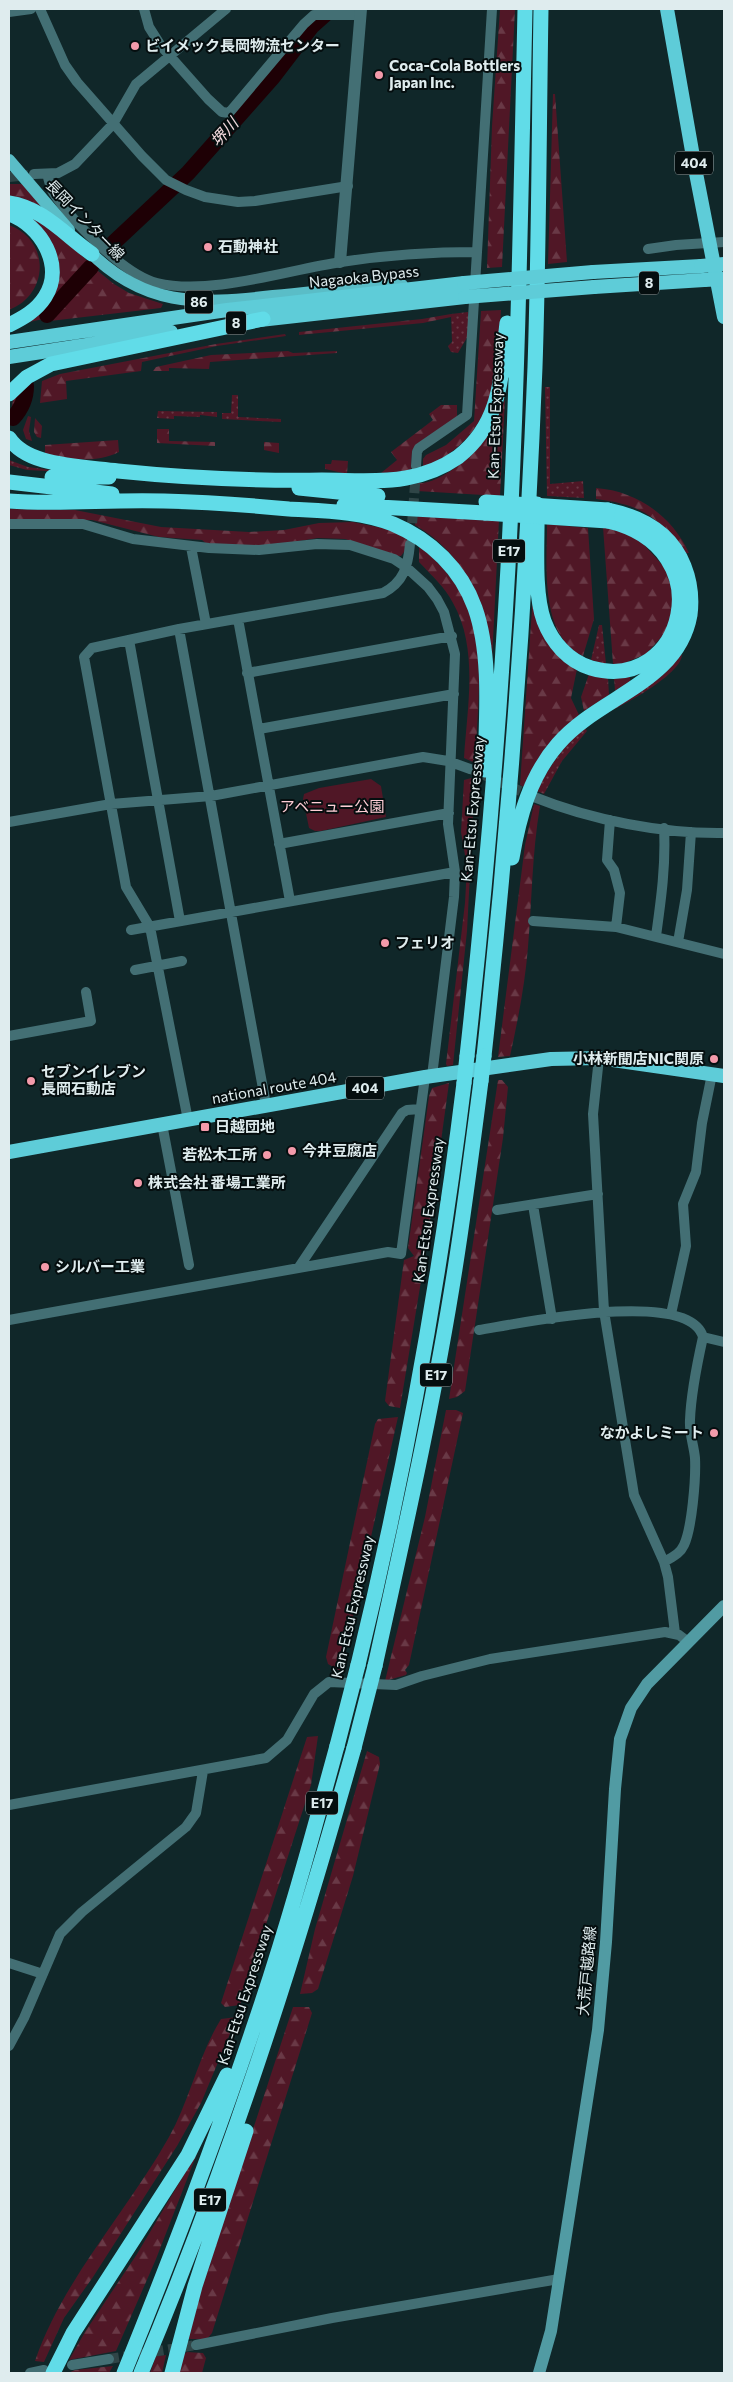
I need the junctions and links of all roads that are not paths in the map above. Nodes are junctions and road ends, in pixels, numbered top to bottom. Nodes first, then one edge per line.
1 (31, 9) edge
2 (40, 9) edge
3 (144, 9) edge
4 (226, 9) edge
5 (492, 9) edge
6 (525, 9) edge
7 (541, 9) edge
8 (667, 9) edge
9 (9, 12) edge
10 (361, 12) edge
11 (524, 45) junction
12 (170, 55) junction
13 (113, 124) junction
14 (9, 160) edge
15 (34, 174) tunnel mouth
16 (47, 174) junction
17 (348, 186) junction
18 (9, 203) edge
19 (9, 214) edge
20 (9, 221) edge
21 (709, 242) junction
22 (724, 242) edge
23 (648, 249) dead end
24 (477, 252) junction
25 (92, 254) junction
26 (340, 262) junction
27 (724, 264) edge
28 (724, 279) edge
29 (445, 285) junction
30 (720, 308) edge
31 (9, 316) edge
32 (263, 319) junction
33 (9, 325) edge
34 (9, 342) edge
35 (9, 356) edge
36 (535, 369) junction
37 (9, 394) edge
38 (9, 438) edge
39 (416, 466) tunnel mouth
40 (9, 472) edge
41 (163, 476) junction
42 (248, 481) junction
43 (9, 482) edge
44 (9, 501) edge
45 (163, 501) junction
46 (246, 505) junction
47 (485, 507) junction
48 (608, 516) junction
49 (9, 524) edge
50 (410, 544) tunnel mouth
51 (191, 547) junction
52 (406, 566) junction
53 (238, 619) junction
54 (206, 624) junction
55 (180, 629) junction
56 (452, 636) junction
57 (129, 640) junction
58 (247, 673) junction
59 (454, 694) junction
60 (258, 729) junction
61 (452, 762) junction
62 (470, 769) tunnel mouth
63 (268, 786) junction
64 (211, 796) junction
65 (534, 797) tunnel mouth
66 (159, 800) junction
67 (111, 804) junction
68 (449, 813) junction
69 (610, 820) junction
70 (9, 822) edge
71 (664, 828) junction
72 (690, 832) junction
73 (724, 833) edge
74 (280, 844) junction
75 (455, 872) junction
76 (290, 901) junction
77 (232, 913) junction
78 (180, 921) junction
79 (533, 922) dead end
80 (150, 927) junction
81 (616, 927) junction
82 (132, 930) dead end
83 (656, 936) junction
84 (678, 942) junction
85 (724, 954) edge
86 (182, 961) dead end
87 (158, 967) junction
88 (136, 970) dead end
89 (474, 989) junction
90 (86, 992) dead end
91 (9, 1036) edge
92 (484, 1056) junction
93 (599, 1058) junction
94 (718, 1074) edge
95 (428, 1076) junction
96 (266, 1105) junction
97 (420, 1109) junction
98 (188, 1120) junction
99 (162, 1124) junction
100 (9, 1152) edge
101 (598, 1194) junction
102 (533, 1205) junction
103 (497, 1210) dead end
104 (189, 1265) dead end
105 (299, 1267) junction
106 (604, 1311) junction
107 (671, 1314) junction
108 (552, 1319) junction
109 (9, 1320) edge
110 (479, 1330) dead end
111 (703, 1337) junction
112 (724, 1342) edge
113 (664, 1562) junction
114 (722, 1612) edge
115 (675, 1633) junction
116 (687, 1641) junction
117 (203, 1771) junction
118 (9, 1805) edge
119 (9, 1963) edge
120 (43, 1974) junction
121 (275, 2026) junction
122 (249, 2028) junction
123 (9, 2046) edge
124 (559, 2279) junction
125 (196, 2345) tunnel mouth
126 (109, 2359) tunnel mouth
127 (72, 2365) dead end
128 (49, 2372) edge
129 (30, 2373) edge
130 (124, 2373) edge
131 (141, 2373) edge
132 (172, 2373) edge
133 (539, 2373) edge

1 - 9 street
2 - 13 street
3 - 12 street
4 - 12 street
5 - 24 street
6 - 11 highway, Kan-Etsu Expressway / E17
7 - 36 highway, E17
8 - 21 highway, 404
10 - 12 street
10 - 17 street
11 - 42 highway
11 - 89 highway, Kan-Etsu Expressway / E17
12 - 13 street
13 - 16 street
13 - 17 street
14 - 25 main road, 長岡インター線 / 86
15 - 16 street
16 - 26 street
17 - 26 street
18 - 25 highway
19 - 33 highway
20 - 31 highway
21 - 22 street
21 - 23 street
21 - 30 highway, 404
24 - 26 street
24 - 39 street
25 - 29 main road, 長岡インター線 / 86
27 - 29 highway, Nagaoka Bypass / 8, bridge
28 - 32 highway, Nagaoka Bypass / 8, bridge
29 - 34 highway, Nagaoka Bypass / 8
32 - 35 highway, Nagaoka Bypass / 8
32 - 37 highway
36 - 48 highway
36 - 92 highway, E17
38 - 41 highway
40 - 41 highway
41 - 42 highway
42 - 47 highway
43 - 45 highway
44 - 45 highway
45 - 46 highway
46 - 47 highway
46 - 89 highway
47 - 48 highway, bridge
48 - 92 highway
49 - 51 street
50 - 52 street
51 - 52 street
51 - 54 street
52 - 53 street
52 - 56 street
53 - 54 street
53 - 58 street
54 - 55 street
55 - 57 street
55 - 64 street
56 - 58 street
56 - 59 street
57 - 66 street
57 - 67 street
58 - 60 street
59 - 60 street
59 - 61 street
60 - 63 street
61 - 62 street
61 - 63 street
61 - 68 street
63 - 64 street
63 - 74 street
64 - 66 street
64 - 77 street
65 - 69 street
66 - 67 street
66 - 78 street
67 - 70 street
67 - 80 street
68 - 74 street
68 - 75 street
69 - 71 street
69 - 81 street
71 - 72 street
71 - 83 street
72 - 73 street
72 - 84 street
74 - 76 street
75 - 76 street
75 - 95 street
76 - 77 street
77 - 78 street
77 - 96 street
78 - 80 street
79 - 81 street
80 - 82 street
80 - 87 street
81 - 83 street
83 - 84 street
84 - 85 street
86 - 87 street
87 - 88 street
87 - 98 street
89 - 122 highway, Kan-Etsu Expressway / E17, bridge
90 - 91 street
92 - 121 highway, E17, bridge
93 - 94 highway, national route 404 / 404
93 - 95 highway, national route 404 / 404
93 - 101 street
94 - 107 street
95 - 96 highway, national route 404 / 404
95 - 97 street
96 - 98 highway, national route 404 / 404
97 - 105 street
97 - 105 street
98 - 99 highway, national route 404 / 404
99 - 100 highway, national route 404 / 404
99 - 104 street
101 - 102 street
101 - 106 street
102 - 103 street
102 - 108 street
105 - 109 street
106 - 107 street
106 - 108 street
106 - 113 street
107 - 111 street
108 - 110 street
111 - 112 street
111 - 113 street
113 - 115 street
114 - 116 main road, 大荒戸越路線
115 - 116 street
115 - 117 street
116 - 124 main road, 大荒戸越路線
117 - 118 street
117 - 120 street
119 - 120 street
120 - 123 street
121 - 131 highway, E17
121 - 132 highway
122 - 128 highway
122 - 130 highway, Kan-Etsu Expressway / E17
124 - 125 street
124 - 133 main road, 大荒戸越路線
126 - 127 street
128 - 129 street

